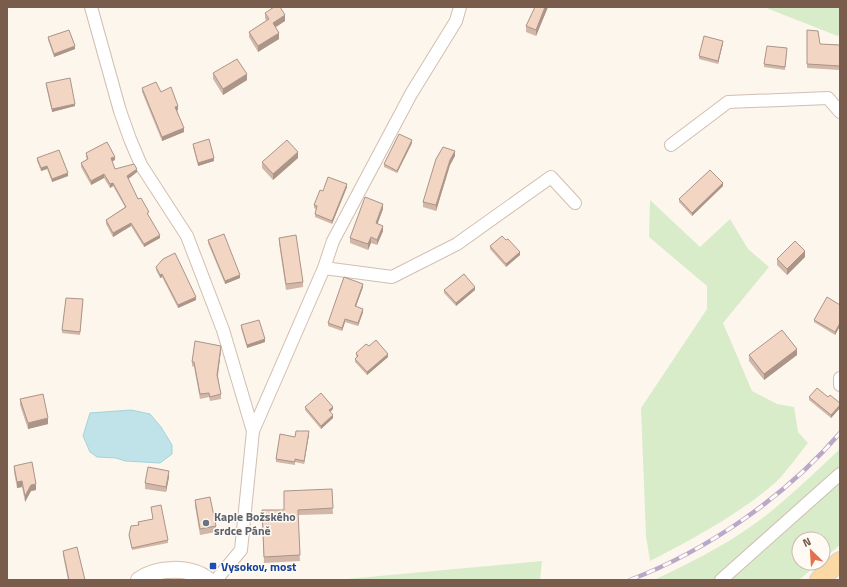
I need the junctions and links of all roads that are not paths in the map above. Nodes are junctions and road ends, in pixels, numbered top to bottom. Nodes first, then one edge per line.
1 (91, 7) edge
2 (460, 7) edge
3 (840, 112) edge
4 (671, 145) dead end
5 (575, 203) dead end
6 (324, 268) junction
7 (840, 378) edge
8 (840, 385) edge
9 (253, 431) junction
10 (840, 474) edge
11 (840, 561) edge
12 (138, 580) edge
13 (208, 580) edge
14 (216, 580) edge
15 (721, 580) edge
16 (819, 580) edge

1 - 9 street
2 - 6 street
3 - 4 street
5 - 6 street
6 - 9 street
7 - 8 street
9 - 14 street
10 - 15 street
11 - 16 main road
12 - 13 street

